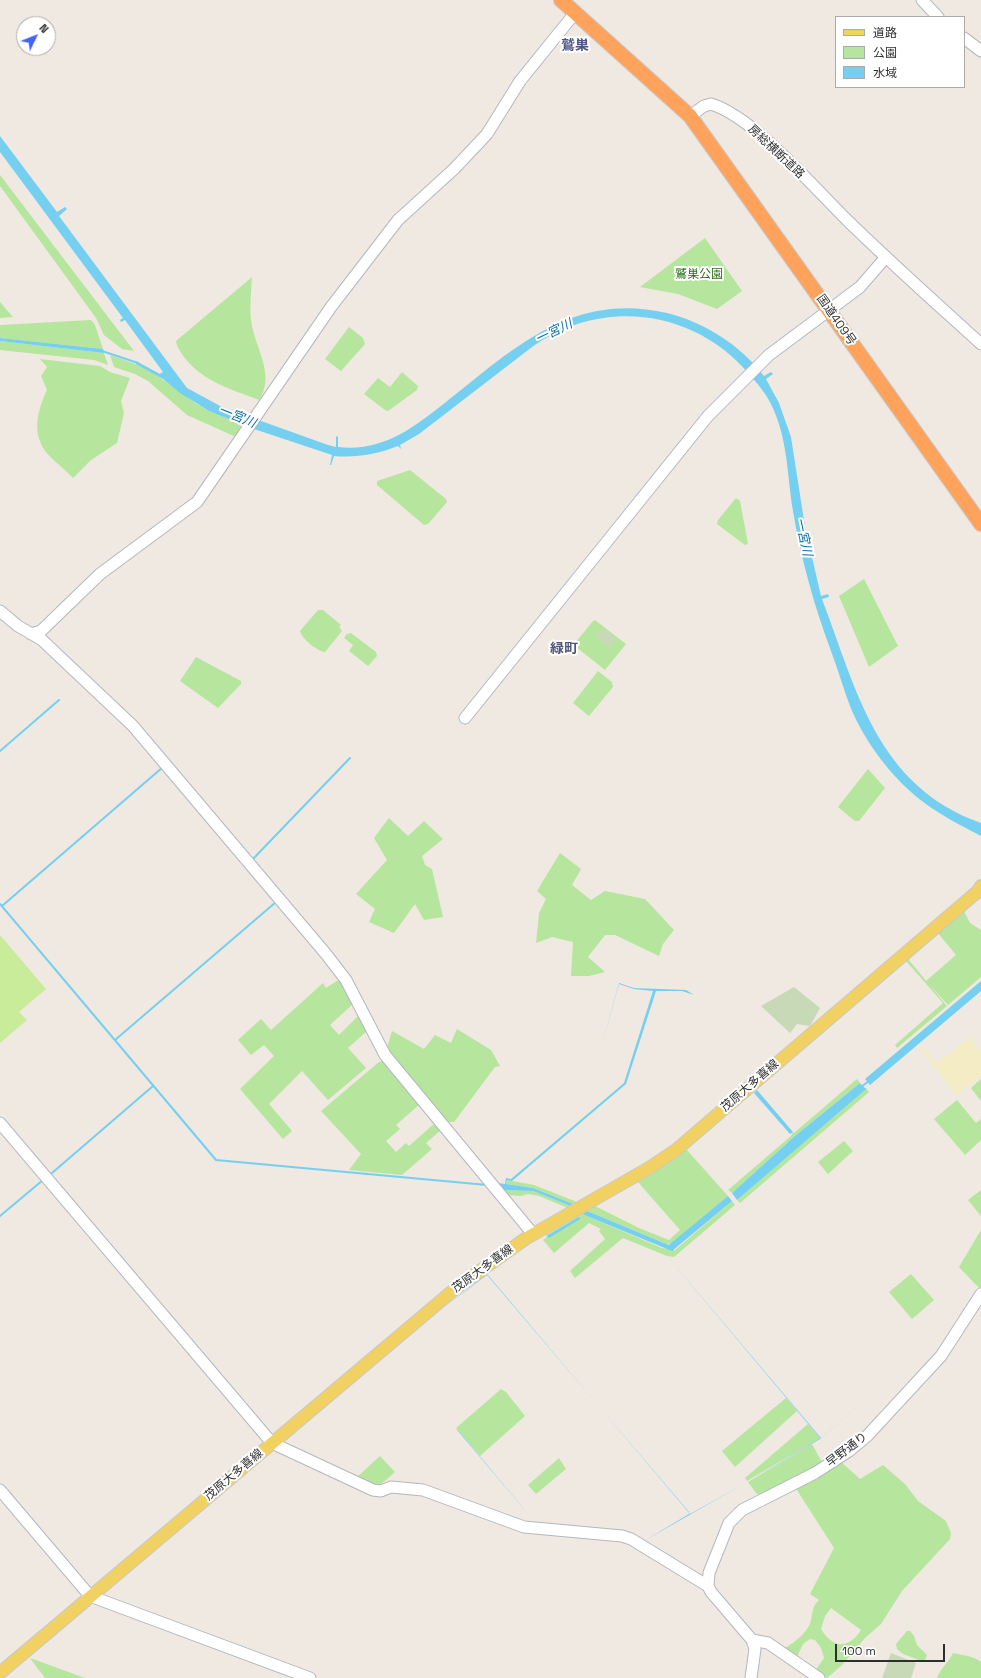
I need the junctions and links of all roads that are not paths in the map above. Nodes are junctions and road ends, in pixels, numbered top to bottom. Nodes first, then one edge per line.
1 (561, 0) edge
2 (922, 0) edge
3 (575, 13) junction
4 (937, 16) edge
5 (965, 39) edge
6 (981, 51) edge
7 (690, 116) junction
8 (886, 257) junction
9 (829, 310) junction
10 (981, 344) edge
11 (981, 524) edge
12 (0, 611) edge
13 (31, 634) junction
14 (465, 718) dead end
15 (981, 886) edge
16 (0, 1123) edge
17 (533, 1234) junction
18 (981, 1294) edge
19 (272, 1443) junction
20 (0, 1490) edge
21 (708, 1586) junction
22 (90, 1596) junction
23 (752, 1640) junction
24 (0, 1673) edge
25 (310, 1678) edge
26 (751, 1678) edge
27 (819, 1678) edge

1 - 3 highway
2 - 4 street
3 - 7 highway
3 - 13 street
5 - 6 street
7 - 8 street, 房総横断道路
7 - 9 highway, 国道409号
8 - 9 street
8 - 10 street, 房総横断道路
9 - 11 highway, 国道409号
9 - 14 street
12 - 13 street
13 - 17 street
15 - 17 main road, 茂原大多喜線
16 - 19 street
17 - 19 main road, 茂原大多喜線
18 - 21 street, 早野通り
19 - 21 street
19 - 22 main road, 茂原大多喜線
20 - 22 street
21 - 23 street
22 - 24 main road, 茂原大多喜線
22 - 25 street
23 - 26 street
23 - 27 street

